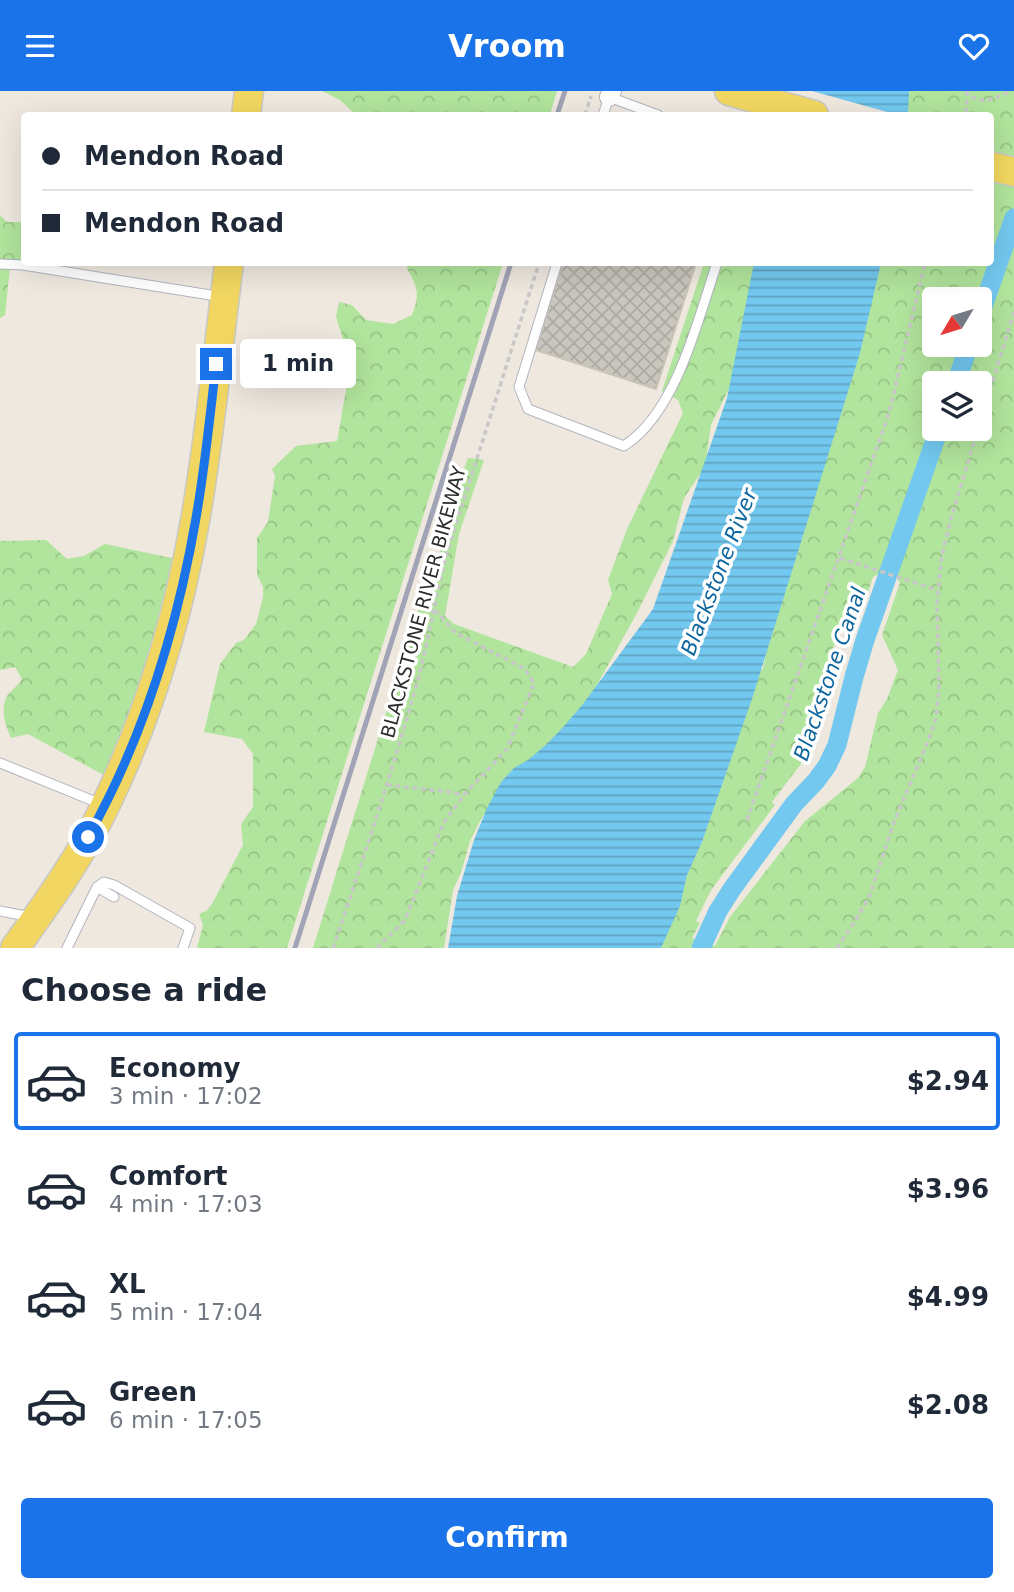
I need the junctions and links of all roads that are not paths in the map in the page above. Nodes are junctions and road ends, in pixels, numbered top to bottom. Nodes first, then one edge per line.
1 (249, 91) edge
2 (729, 91) edge
3 (605, 93) edge
4 (246, 112) edge
5 (603, 112) edge
6 (651, 112) edge
7 (803, 112) edge
8 (994, 167) edge
9 (1014, 173) edge
10 (0, 264) edge
11 (21, 265) edge
12 (29, 266) edge
13 (229, 266) edge
14 (556, 266) edge
15 (716, 266) edge
16 (225, 297) junction
17 (0, 763) edge
18 (105, 806) junction
19 (97, 887) junction
20 (114, 897) dead end
21 (0, 911) edge
22 (36, 919) junction
23 (182, 941) edge
24 (68, 947) edge
25 (15, 948) edge

1 - 4 main road
2 - 7 main road
3 - 5 lane
3 - 6 lane
8 - 9 main road
10 - 11 lane
12 - 16 lane
13 - 16 main road
14 - 15 lane
16 - 18 main road
17 - 18 lane
18 - 22 main road
19 - 20 lane
19 - 23 lane
19 - 24 lane
21 - 22 lane
22 - 25 main road

